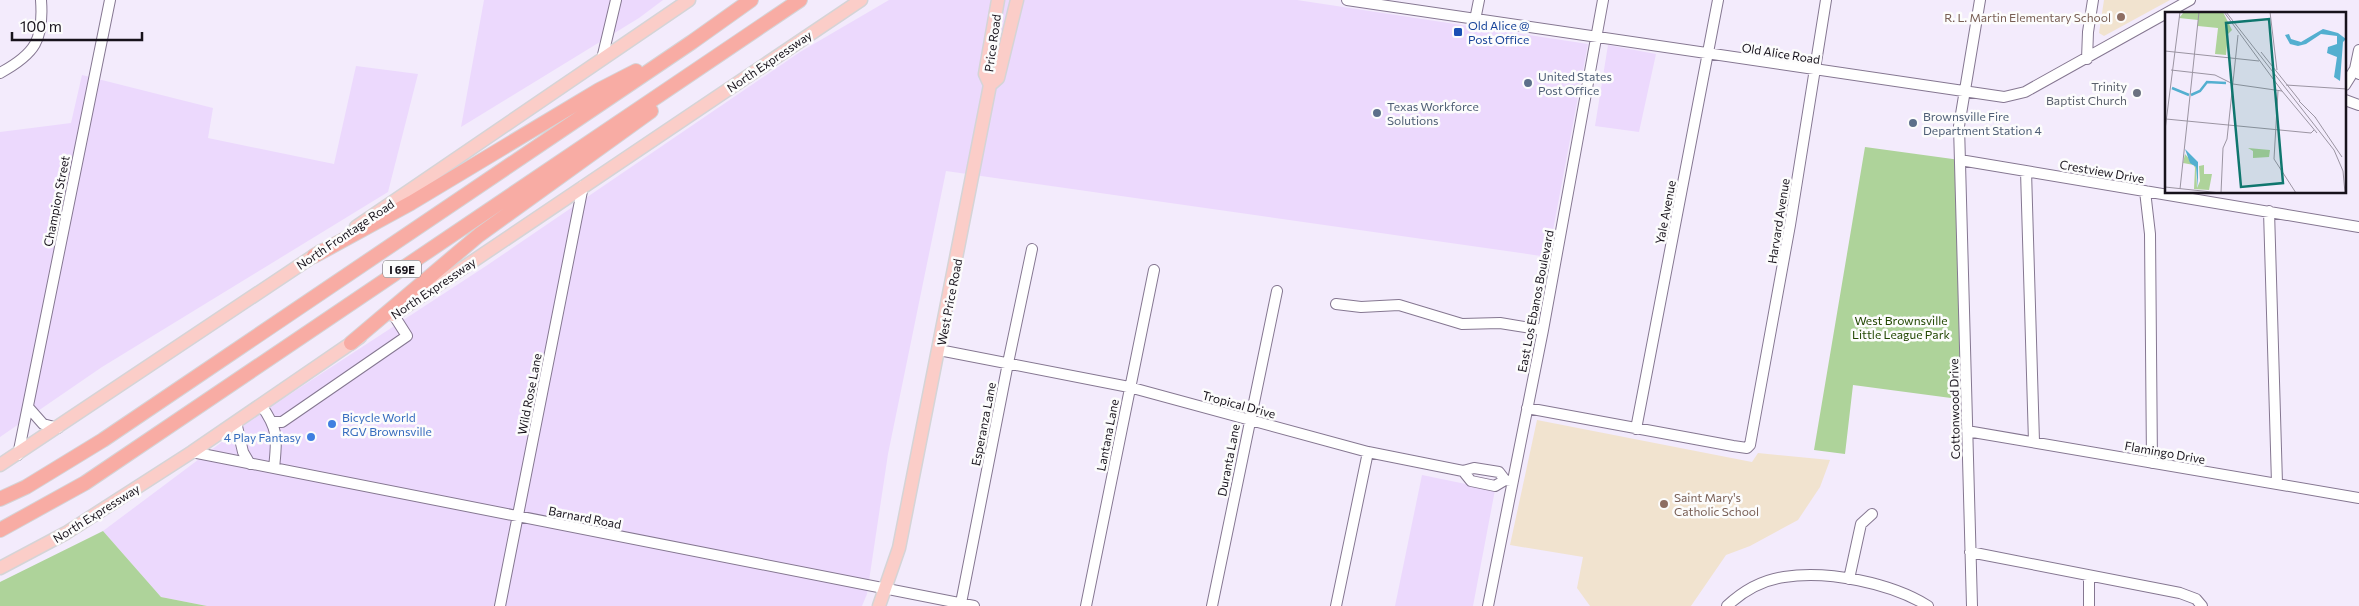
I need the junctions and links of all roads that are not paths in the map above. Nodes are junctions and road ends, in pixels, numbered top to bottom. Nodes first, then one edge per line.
1 (41, 0) edge
2 (110, 0) edge
3 (616, 0) edge
4 (689, 0) edge
5 (750, 0) edge
6 (800, 0) edge
7 (861, 0) edge
8 (998, 0) edge
9 (1017, 0) edge
10 (1351, 0) edge
11 (1479, 0) edge
12 (1603, 0) edge
13 (1718, 0) edge
14 (1826, 0) edge
15 (1980, 0) edge
16 (2093, 0) edge
17 (2190, 0) edge
18 (2169, 12) edge
19 (2165, 14) edge
20 (1475, 20) junction
21 (1597, 38) junction
22 (692, 42) junction
23 (2359, 50) edge
24 (1709, 54) junction
25 (602, 59) junction
26 (2087, 59) junction
27 (697, 70) junction
28 (1814, 70) junction
29 (2357, 71) edge
30 (0, 73) edge
31 (2346, 84) edge
32 (990, 85) junction
33 (1964, 92) junction
34 (2346, 100) edge
35 (2359, 105) edge
36 (1960, 160) junction
37 (2026, 171) junction
38 (583, 186) junction
39 (2145, 191) junction
40 (2269, 211) junction
41 (2359, 227) edge
42 (1032, 249) dead end
43 (314, 256) junction
44 (1154, 270) dead end
45 (1277, 291) dead end
46 (1336, 304) dead end
47 (393, 314) junction
48 (1543, 330) junction
49 (351, 343) junction
50 (939, 350) junction
51 (1008, 363) junction
52 (1129, 386) junction
53 (260, 405) junction
54 (28, 408) junction
55 (1527, 408) junction
56 (1249, 420) junction
57 (236, 422) junction
58 (273, 422) junction
59 (58, 428) junction
60 (1636, 428) junction
61 (1967, 431) junction
62 (2034, 442) junction
63 (192, 452) junction
64 (1368, 452) junction
65 (18, 454) junction
66 (2152, 463) junction
67 (250, 464) junction
68 (0, 465) edge
69 (274, 468) junction
70 (1509, 480) junction
71 (2277, 483) junction
72 (2359, 498) edge
73 (0, 499) edge
74 (1872, 514) dead end
75 (517, 517) junction
76 (0, 530) edge
77 (1970, 552) junction
78 (0, 568) edge
79 (2089, 576) junction
80 (1849, 579) junction
81 (886, 590) junction
82 (941, 603) edge
83 (961, 604) junction
84 (500, 606) edge
85 (879, 606) edge
86 (974, 606) edge
87 (1086, 606) edge
88 (1212, 606) edge
89 (1336, 606) edge
90 (1488, 606) edge
91 (1727, 606) edge
92 (1928, 606) edge
93 (1972, 606) edge
94 (2089, 606) edge
95 (2202, 606) edge

1 - 30 street
2 - 54 street, Champion Street
3 - 25 street
4 - 25 main road, North Frontage Road
5 - 22 highway, I 69E
6 - 27 highway, I 69E
7 - 38 main road, North Expressway
8 - 32 main road, Price Road
9 - 32 main road, West Price Road
10 - 20 street, Old Alice Road
11 - 20 street
12 - 21 street, East Los Ebanos Boulevard
13 - 24 street, Yale Avenue
14 - 28 street, Harvard Avenue
15 - 33 street, Cottonwood Drive
16 - 26 street
17 - 18 street, Old Alice Road
19 - 26 street, Old Alice Road
20 - 21 street, Old Alice Road
21 - 24 street, Old Alice Road
21 - 48 street, East Los Ebanos Boulevard
22 - 43 highway
22 - 73 highway, I 69E
23 - 29 street
24 - 28 street, Old Alice Road
24 - 60 street, Yale Avenue
25 - 43 main road, North Frontage Road
26 - 33 street, Old Alice Road
27 - 49 highway
27 - 76 highway, I 69E
28 - 33 street, Old Alice Road
28 - 60 street, Harvard Avenue
29 - 31 street
32 - 50 main road, West Price Road
33 - 36 street, Cottonwood Drive
34 - 35 street
36 - 37 street, Crestview Drive
36 - 61 street, Cottonwood Drive
37 - 39 street, Crestview Drive
37 - 62 street
38 - 47 main road, North Expressway
38 - 75 street, Wild Rose Lane
39 - 40 street, Crestview Drive
39 - 66 street
40 - 41 street, Crestview Drive
40 - 71 street
42 - 51 street, Esperanza Lane
43 - 59 main road, North Frontage Road
44 - 52 street, Lantana Lane
45 - 56 street, Duranta Lane
46 - 48 street
47 - 49 main road, North Expressway
47 - 58 street
48 - 55 street, East Los Ebanos Boulevard
49 - 53 main road, North Expressway
50 - 51 street, Tropical Drive
50 - 81 main road, West Price Road
51 - 52 street, Tropical Drive
51 - 83 street, Esperanza Lane
52 - 56 street, Tropical Drive
52 - 87 street, Lantana Lane
53 - 57 main road, North Expressway
53 - 58 street
54 - 59 street
54 - 65 street, Champion Street
55 - 60 street
55 - 70 street, East Los Ebanos Boulevard
56 - 64 street, Tropical Drive
56 - 88 street, Duranta Lane
57 - 63 main road, North Expressway
57 - 67 street
58 - 69 street
59 - 65 main road, North Frontage Road
61 - 62 street, Flamingo Drive
61 - 77 street, Cottonwood Drive
62 - 66 street, Flamingo Drive
63 - 67 street, Barnard Road
63 - 78 main road, North Expressway
64 - 70 street, Tropical Drive
64 - 89 street
65 - 68 main road, North Frontage Road
66 - 71 street, Flamingo Drive
67 - 69 street, Barnard Road
69 - 75 street, Barnard Road
70 - 90 street, East Los Ebanos Boulevard
71 - 72 street, Flamingo Drive
74 - 80 street
75 - 81 street, Barnard Road
75 - 84 street, Wild Rose Lane
77 - 79 street
77 - 93 street, Cottonwood Drive
79 - 94 street
79 - 95 street
80 - 91 street
80 - 92 street
81 - 82 street, Barnard Road
81 - 85 main road, West Price Road
82 - 83 street, Barnard Road
83 - 86 street, Barnard Road

